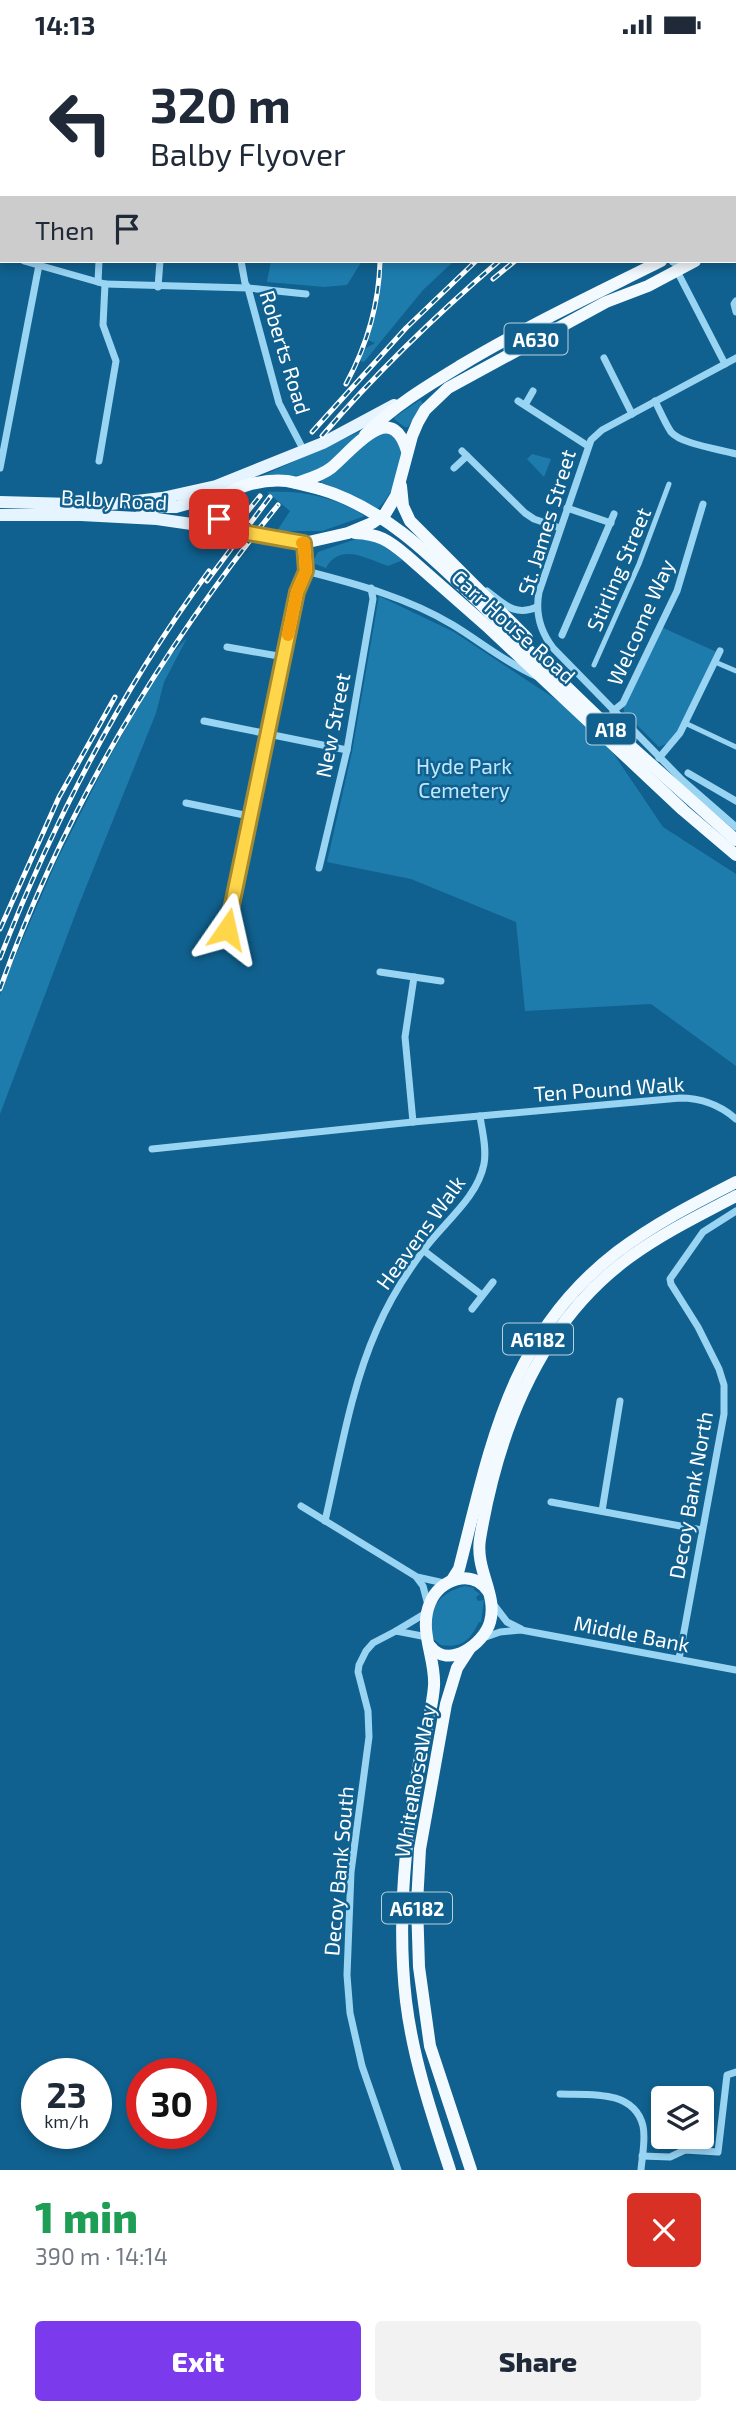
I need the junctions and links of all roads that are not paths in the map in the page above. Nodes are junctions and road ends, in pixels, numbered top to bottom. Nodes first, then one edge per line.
1 (32, 263) edge
2 (99, 263) edge
3 (160, 263) edge
4 (241, 263) edge
5 (654, 263) edge
6 (39, 265) junction
7 (675, 266) edge
8 (101, 283) junction
9 (158, 287) junction
10 (248, 288) junction
11 (306, 294) dead end
12 (736, 301) edge
13 (736, 312) edge
14 (604, 358) dead end
15 (736, 358) edge
16 (725, 364) junction
17 (533, 391) dead end
18 (411, 395) junction
19 (655, 401) junction
20 (632, 414) junction
21 (365, 435) junction
22 (588, 446) junction
23 (304, 451) junction
24 (408, 451) junction
25 (736, 454) edge
26 (99, 461) dead end
27 (0, 468) edge
28 (454, 468) dead end
29 (401, 482) junction
30 (296, 483) junction
31 (669, 484) dead end
32 (226, 493) junction
33 (0, 502) edge
34 (703, 504) dead end
35 (102, 505) junction
36 (567, 508) junction
37 (614, 513) dead end
38 (0, 515) edge
39 (611, 523) junction
40 (560, 528) junction
41 (226, 529) junction
42 (348, 533) junction
43 (304, 543) junction
44 (452, 562) junction
45 (306, 571) junction
46 (371, 588) junction
47 (537, 607) junction
48 (562, 635) dead end
49 (227, 647) dead end
50 (720, 651) dead end
51 (284, 657) junction
52 (715, 662) junction
53 (594, 666) dead end
54 (736, 671) edge
55 (544, 680) junction
56 (613, 711) junction
57 (599, 718) junction
58 (204, 722) dead end
59 (685, 723) junction
60 (267, 734) junction
61 (736, 747) edge
62 (347, 750) junction
63 (659, 758) junction
64 (688, 773) dead end
65 (736, 801) edge
66 (186, 803) dead end
67 (249, 816) junction
68 (734, 822) edge
69 (736, 840) edge
70 (736, 855) edge
71 (319, 868) dead end
72 (227, 929) dead end
73 (380, 972) dead end
74 (414, 978) junction
75 (441, 981) dead end
76 (480, 1116) junction
77 (736, 1119) edge
78 (413, 1122) junction
79 (152, 1149) dead end
80 (736, 1182) edge
81 (736, 1196) edge
82 (736, 1211) edge
83 (423, 1250) junction
84 (493, 1282) dead end
85 (482, 1295) junction
86 (472, 1309) dead end
87 (620, 1401) dead end
88 (551, 1502) dead end
89 (301, 1506) dead end
90 (601, 1511) junction
91 (325, 1521) junction
92 (702, 1530) junction
93 (416, 1577) junction
94 (450, 1581) junction
95 (490, 1596) junction
96 (427, 1610) junction
97 (396, 1630) junction
98 (521, 1630) junction
99 (481, 1639) junction
100 (428, 1641) junction
101 (470, 1648) junction
102 (679, 1659) junction
103 (736, 1670) edge
104 (736, 2072) edge
105 (559, 2094) dead end
106 (642, 2156) junction
107 (398, 2170) edge
108 (450, 2170) edge
109 (471, 2170) edge
110 (641, 2170) edge

1 - 6 street
2 - 8 street
3 - 9 street
4 - 10 street, Roberts Road
5 - 18 highway, A630
6 - 8 street
6 - 27 street
7 - 16 street
7 - 24 highway, A630
8 - 9 street
8 - 26 street
9 - 10 street
10 - 11 street
10 - 23 street, Roberts Road
12 - 13 street
14 - 20 street
15 - 16 street, St. James Street
16 - 19 street, St. James Street
17 - 22 street
18 - 21 highway, A630
18 - 23 main road, A630
19 - 20 street, St. James Street
19 - 25 street
20 - 22 street, St. James Street
21 - 24 highway
21 - 30 highway, A630
22 - 36 street, St. James Street
23 - 35 main road, A630
24 - 29 highway, A630
28 - 40 street
29 - 42 highway, A630
29 - 44 highway, A18
30 - 32 highway, A630
30 - 57 highway, Carr House Road / A18, bridge
31 - 53 street, Stirling Street
32 - 35 main road, A630
32 - 41 highway
33 - 35 main road, A630
34 - 56 street, Welcome Way
36 - 39 street
36 - 40 street, St. James Street
37 - 39 street
38 - 41 main road, Balby Road / A630
39 - 48 street
40 - 47 street, St. James Street
41 - 43 highway, A630, bridge
42 - 43 highway, A630
42 - 55 highway, Carr House Road / A18
43 - 45 street
44 - 47 street
44 - 57 highway, A18
45 - 46 street
45 - 51 street
46 - 55 street
46 - 62 street, New Street
47 - 56 street, St. James Street
49 - 51 street
50 - 52 street
51 - 60 street
52 - 54 street
52 - 59 street
55 - 70 highway, Carr House Road / A18
56 - 63 street, St. James Street
57 - 69 highway, Carr House Road / A18
58 - 60 street
59 - 61 street
59 - 63 street
60 - 62 street
60 - 67 street
62 - 71 street, New Street
63 - 68 street, St. James Street
64 - 65 street
66 - 67 street
67 - 72 street
73 - 74 street
74 - 75 street
74 - 78 street
76 - 77 street, Ten Pound Walk
76 - 78 street
76 - 83 street, Heavens Walk
78 - 79 street
80 - 94 highway, A6182
81 - 95 highway, A6182
82 - 92 street, Decoy Bank North
83 - 85 street
83 - 91 street, Heavens Walk
84 - 85 street
85 - 86 street
87 - 90 street
88 - 90 street
89 - 91 street
90 - 92 street
91 - 93 street
92 - 102 street, Decoy Bank North
93 - 94 street
93 - 96 street
94 - 95 highway
94 - 96 highway
95 - 98 street
95 - 99 highway
96 - 97 street, Decoy Bank South
96 - 100 highway, White Rose Way
97 - 100 street
97 - 107 street, Decoy Bank South
98 - 99 street, Middle Bank
98 - 102 street, Middle Bank
99 - 101 highway, White Rose Way
100 - 101 highway
100 - 108 highway, White Rose Way / A6182
101 - 109 highway, White Rose Way / A6182
102 - 103 street, Middle Bank
104 - 106 street
105 - 106 street
106 - 110 street

